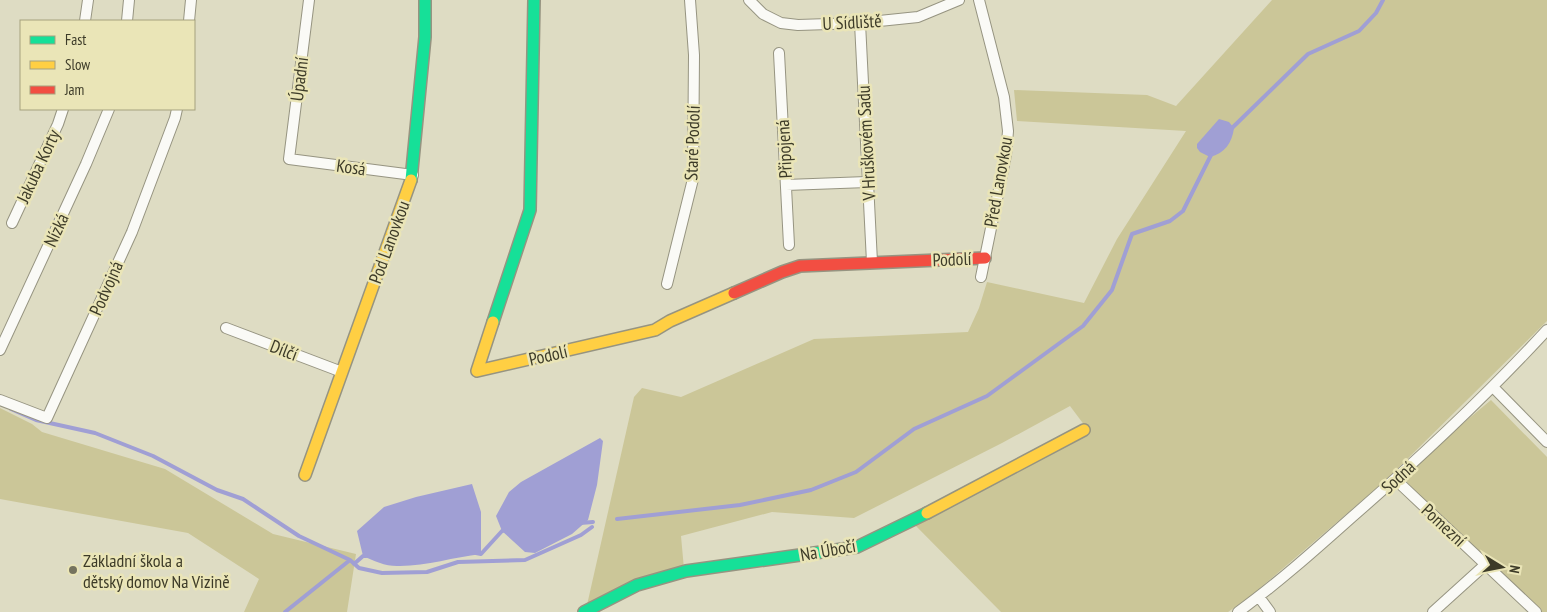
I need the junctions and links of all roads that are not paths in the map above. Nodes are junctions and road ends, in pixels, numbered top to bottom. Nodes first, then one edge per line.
1 (88, 0) edge
2 (129, 0) edge
3 (192, 0) edge
4 (309, 0) edge
5 (425, 0) edge
6 (534, 0) edge
7 (690, 0) edge
8 (749, 0) edge
9 (959, 0) edge
10 (979, 0) edge
11 (85, 20) edge
12 (127, 20) edge
13 (190, 20) edge
14 (860, 23) junction
15 (779, 53) dead end
16 (63, 110) edge
17 (109, 110) edge
18 (177, 110) edge
19 (289, 159) joint
20 (413, 175) junction
21 (867, 182) junction
22 (786, 185) junction
23 (12, 223) dead end
24 (789, 245) dead end
25 (985, 258) junction
26 (872, 262) junction
27 (981, 277) dead end
28 (667, 284) dead end
29 (226, 328) dead end
30 (1547, 330) edge
31 (0, 350) edge
32 (342, 372) junction
33 (1493, 387) junction
34 (0, 400) edge
35 (1084, 430) dead end
36 (1547, 442) edge
37 (305, 475) dead end
38 (1396, 480) junction
39 (1486, 564) junction
40 (1259, 597) junction
41 (1533, 611) edge
42 (584, 612) edge
43 (1238, 612) edge
44 (1270, 612) edge
45 (1432, 612) edge

1 - 11 street
2 - 12 street
3 - 13 street
4 - 19 street, Úpadní
5 - 20 street, Pod Lanovkou
6 - 26 street, Podolí
7 - 28 street, Staré Podolí
8 - 14 street, U Sídliště
9 - 14 street, U Sídliště
10 - 25 street, Před Lanovkou
14 - 21 street, V Hruškovém Sadu
15 - 22 street, Připojená
16 - 23 street, Jakuba Korty
17 - 31 street, Nízká
18 - 34 street, Podvojná
19 - 20 street, Kosá
20 - 32 street, Pod Lanovkou
21 - 22 street
21 - 26 street, V Hruškovém Sadu
22 - 24 street, Připojená
25 - 26 street, Podolí
25 - 27 street, Před Lanovkou
29 - 32 street, Dílčí
30 - 33 street, Sodná
32 - 37 street, Pod Lanovkou
33 - 36 street
33 - 38 street, Sodná
35 - 42 street, Na Úbočí
38 - 39 street, Pomezní
38 - 40 street, Sodná
39 - 41 street, Pomezní
39 - 45 street
40 - 43 street, Sodná
40 - 44 street

